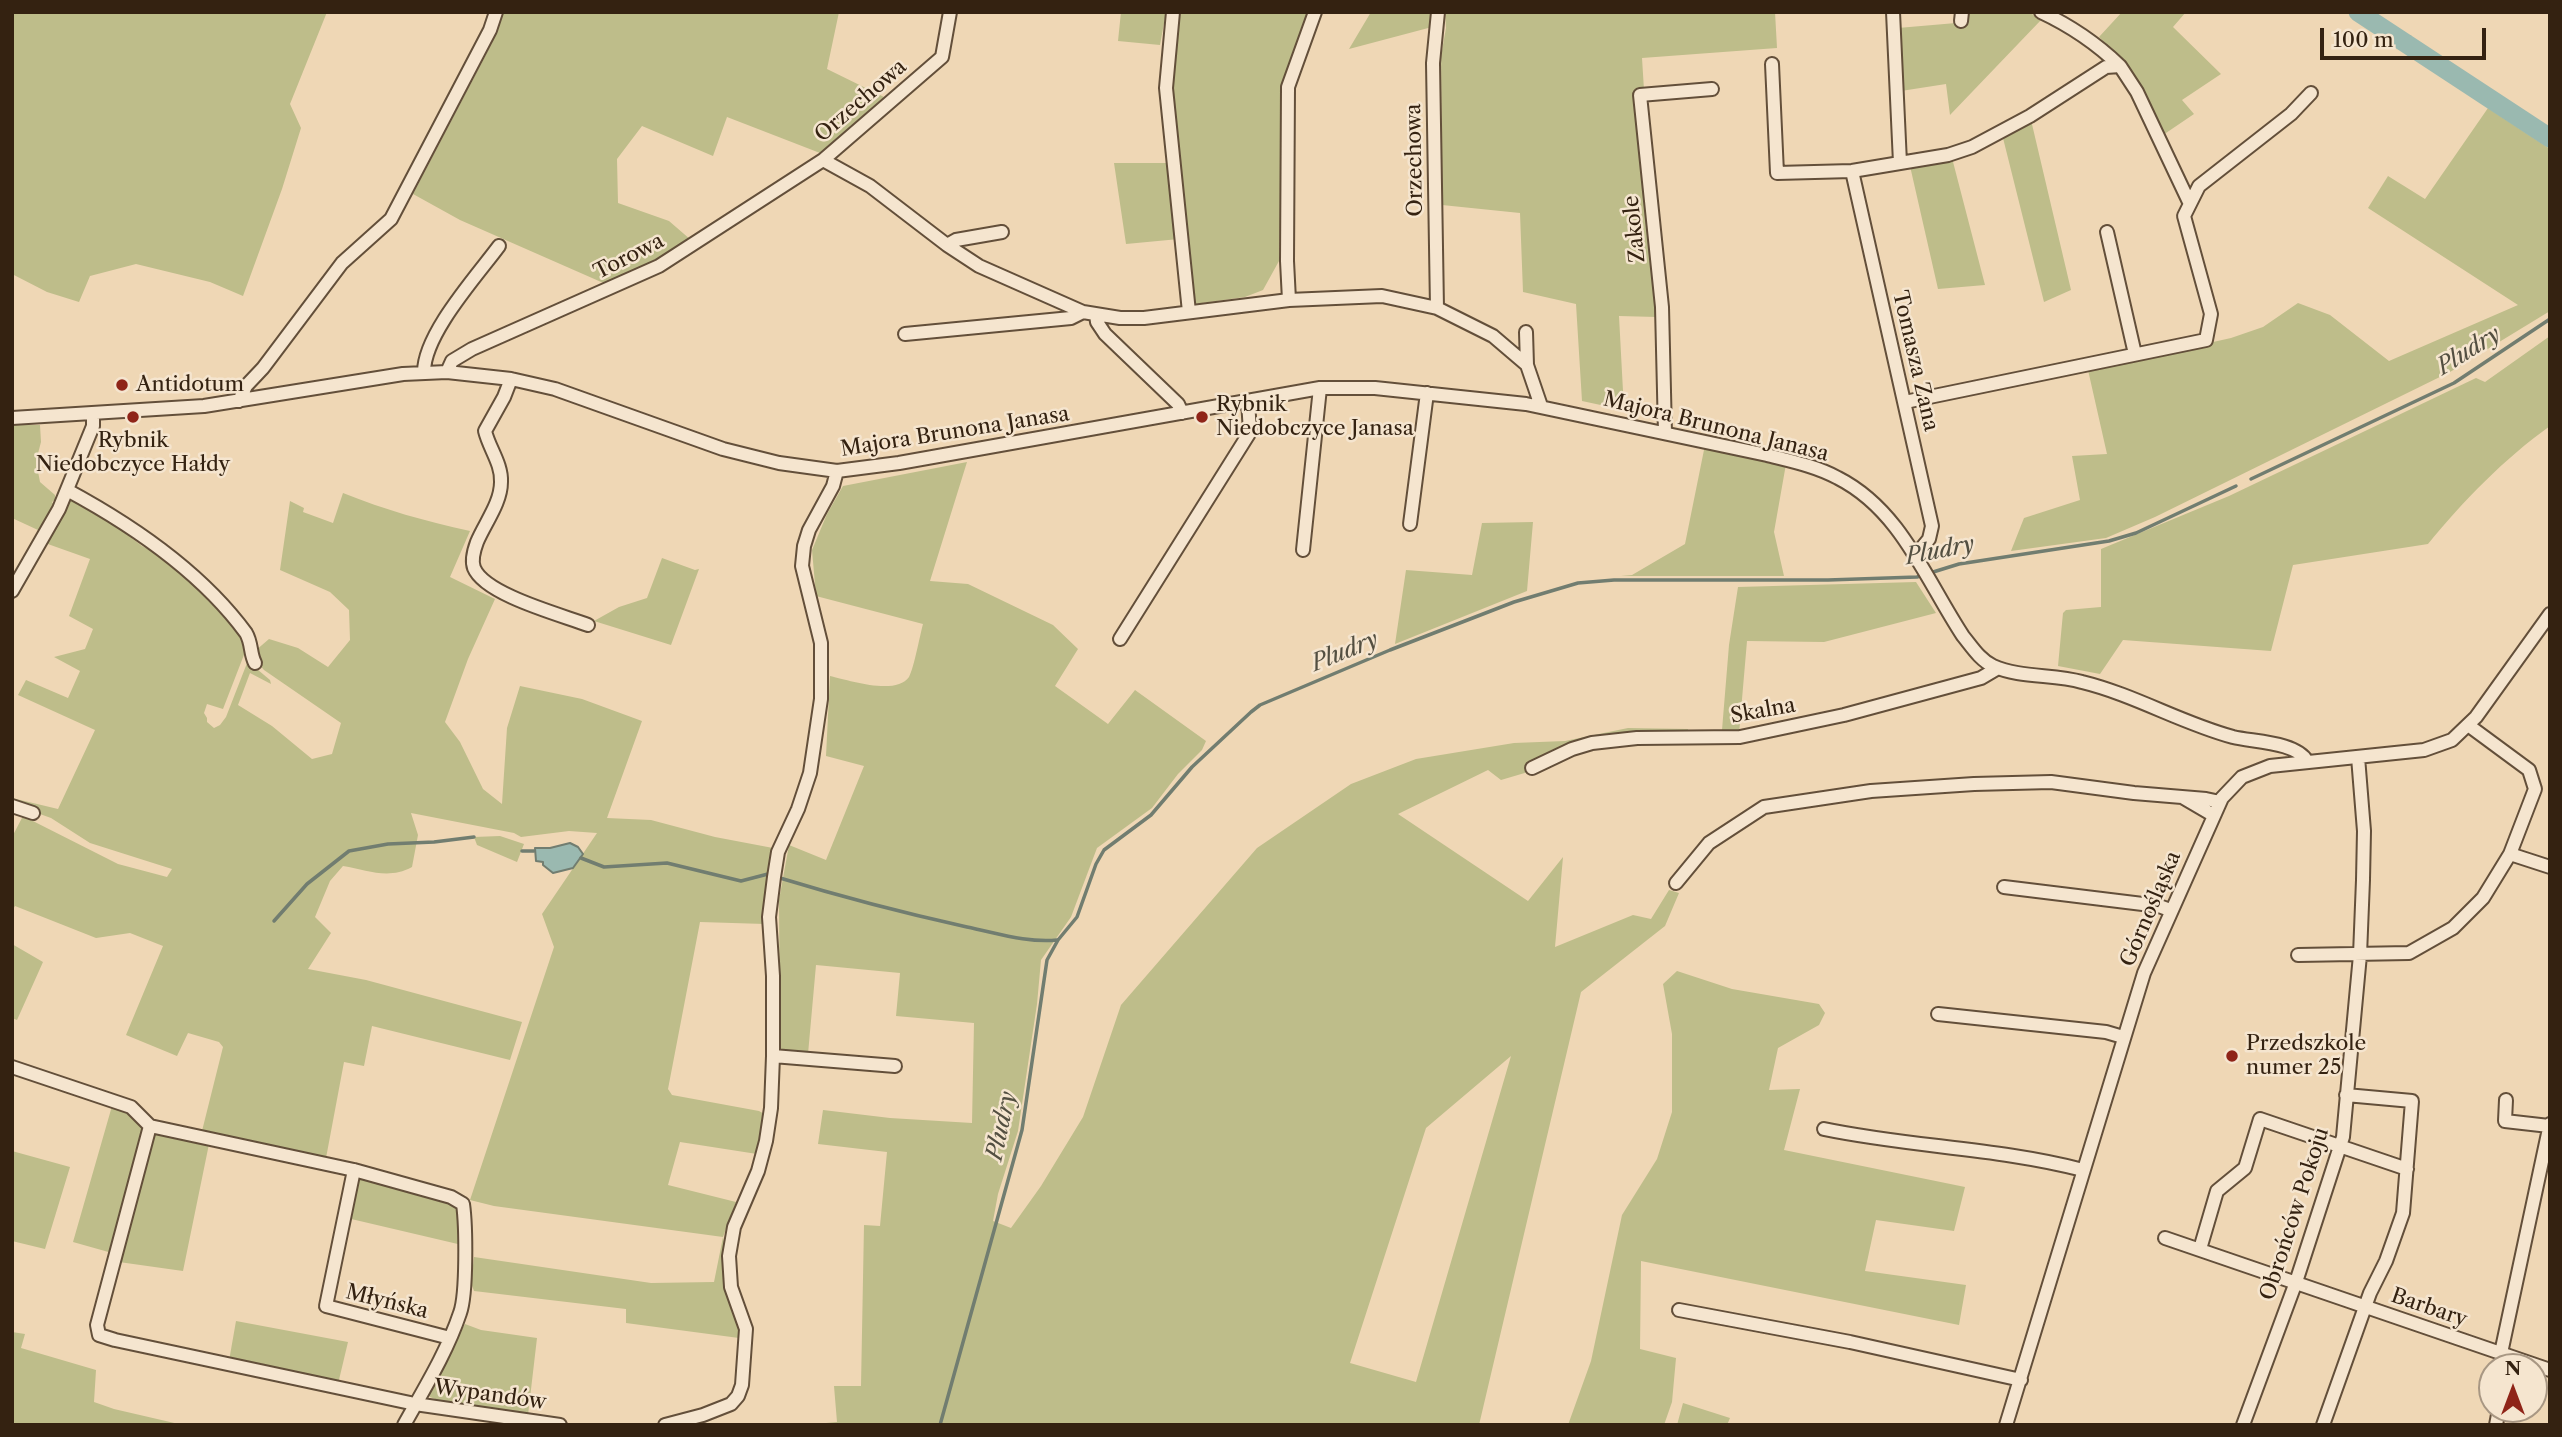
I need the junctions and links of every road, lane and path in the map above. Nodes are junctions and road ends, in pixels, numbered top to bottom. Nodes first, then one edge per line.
1 (496, 12) edge
2 (950, 12) edge
3 (1173, 12) edge
4 (1315, 12) edge
5 (1438, 12) edge
6 (1893, 12) edge
7 (2041, 12) edge
8 (1772, 64) dead end
9 (2120, 66) junction
10 (1712, 89) dead end
11 (2311, 93) dead end
12 (823, 160) junction
13 (1900, 163) junction
14 (1852, 171) junction
15 (2190, 204) junction
16 (1002, 232) dead end
17 (2107, 232) dead end
18 (947, 245) junction
19 (499, 246) dead end
20 (1289, 300) junction
21 (1437, 308) junction
22 (1189, 312) junction
23 (1090, 313) junction
24 (1526, 332) dead end
25 (905, 334) dead end
26 (2136, 355) junction
27 (1527, 365) junction
28 (424, 372) junction
29 (447, 372) junction
30 (511, 379) junction
31 (1320, 388) junction
32 (1427, 393) junction
33 (239, 401) junction
34 (1248, 401) junction
35 (1905, 402) junction
36 (1541, 406) junction
37 (93, 413) junction
38 (1182, 413) junction
39 (12, 418) edge
40 (1665, 433) junction
41 (837, 471) junction
42 (67, 491) junction
43 (1410, 524) dead end
44 (1303, 550) dead end
45 (1917, 560) junction
46 (12, 591) edge
47 (2550, 614) edge
48 (588, 625) dead end
49 (1121, 639) dead end
50 (255, 663) dead end
51 (1998, 668) junction
52 (2468, 725) junction
53 (2358, 757) junction
54 (2307, 761) junction
55 (1532, 768) dead end
56 (2184, 797) junction
57 (2220, 802) junction
58 (12, 806) edge
59 (33, 813) dead end
60 (2213, 815) junction
61 (2510, 853) junction
62 (2550, 867) edge
63 (1676, 883) dead end
64 (2004, 887) dead end
65 (2170, 910) junction
66 (2298, 955) dead end
67 (2360, 955) junction
68 (1938, 1014) dead end
69 (2123, 1037) junction
70 (773, 1056) junction
71 (895, 1066) dead end
72 (12, 1067) edge
73 (2346, 1095) junction
74 (2506, 1100) dead end
75 (2549, 1125) edge
76 (151, 1127) junction
77 (1824, 1129) dead end
78 (2341, 1147) junction
79 (2407, 1169) junction
80 (354, 1170) junction
81 (2083, 1170) junction
82 (2165, 1237) dead end
83 (2200, 1249) junction
84 (2296, 1282) junction
85 (2365, 1307) junction
86 (1679, 1310) dead end
87 (450, 1338) junction
88 (2491, 1353) edge
89 (2508, 1353) edge
90 (2021, 1380) junction
91 (415, 1404) junction
92 (704, 1420) edge
93 (404, 1425) edge
94 (560, 1425) edge
95 (665, 1425) edge
96 (2006, 1425) edge
97 (2243, 1425) edge
98 (2323, 1425) edge

1 - 33 street
2 - 12 street, Orzechowa
3 - 22 street
4 - 20 street
5 - 21 street, Orzechowa
6 - 13 street
7 - 9 street
8 - 14 street
9 - 13 street
9 - 15 street
10 - 40 street, Zakole
11 - 15 street
12 - 18 street, Orzechowa
12 - 29 street, Torowa
13 - 14 street
14 - 35 street, Tomasza Zana
15 - 26 street
16 - 18 street
17 - 26 street
18 - 23 street, Orzechowa
19 - 28 street
20 - 21 street, Orzechowa
20 - 22 street, Orzechowa
21 - 27 street, Orzechowa
22 - 23 street, Orzechowa
23 - 25 street, Orzechowa
23 - 38 street
24 - 27 street
26 - 35 street
27 - 36 street
28 - 29 street, Majora Brunona Janasa
28 - 33 street, Majora Brunona Janasa
29 - 30 street, Majora Brunona Janasa
30 - 41 street, Majora Brunona Janasa
30 - 48 street
31 - 32 street, Majora Brunona Janasa
31 - 34 street, Majora Brunona Janasa
31 - 44 street
32 - 36 street, Majora Brunona Janasa
32 - 43 street
33 - 37 street, Majora Brunona Janasa
34 - 38 street, Majora Brunona Janasa
34 - 49 street
35 - 45 street, Tomasza Zana
36 - 40 street, Majora Brunona Janasa
37 - 39 street, Majora Brunona Janasa
37 - 42 street
38 - 41 street, Majora Brunona Janasa
40 - 45 street, Majora Brunona Janasa
41 - 70 street
42 - 46 street
42 - 50 street
45 - 51 street, Majora Brunona Janasa
47 - 52 street, Górnośląska
51 - 54 street
51 - 55 street, Skalna
52 - 53 street, Górnośląska
52 - 61 street
53 - 54 street, Górnośląska
53 - 67 street, Obrońców Pokoju
54 - 57 street, Górnośląska
56 - 57 street
56 - 60 street
56 - 63 street
57 - 60 street, Górnośląska
58 - 59 street
60 - 65 street, Górnośląska
61 - 62 street
61 - 67 street
64 - 65 street
65 - 69 street, Górnośląska
66 - 67 street
67 - 73 street, Obrońców Pokoju
68 - 69 street
69 - 81 street, Górnośląska
70 - 71 street
70 - 92 street
72 - 76 street
73 - 78 street, Obrońców Pokoju
73 - 79 street
74 - 75 street
75 - 89 street
76 - 80 street, Młyńska
76 - 91 street, Wypandów
77 - 81 street
78 - 79 street
78 - 83 street
78 - 84 street, Obrońców Pokoju
79 - 85 street
80 - 87 street, Młyńska
80 - 87 street, Młyńska
81 - 90 street, Górnośląska
82 - 83 street, Barbary
83 - 84 street, Barbary
84 - 85 street, Barbary
84 - 97 street, Obrońców Pokoju
85 - 88 street, Barbary
85 - 98 street
86 - 90 street
87 - 91 street, Młyńska
90 - 96 street, Górnośląska
91 - 93 street, Młyńska
91 - 94 street, Wypandów
92 - 95 street

